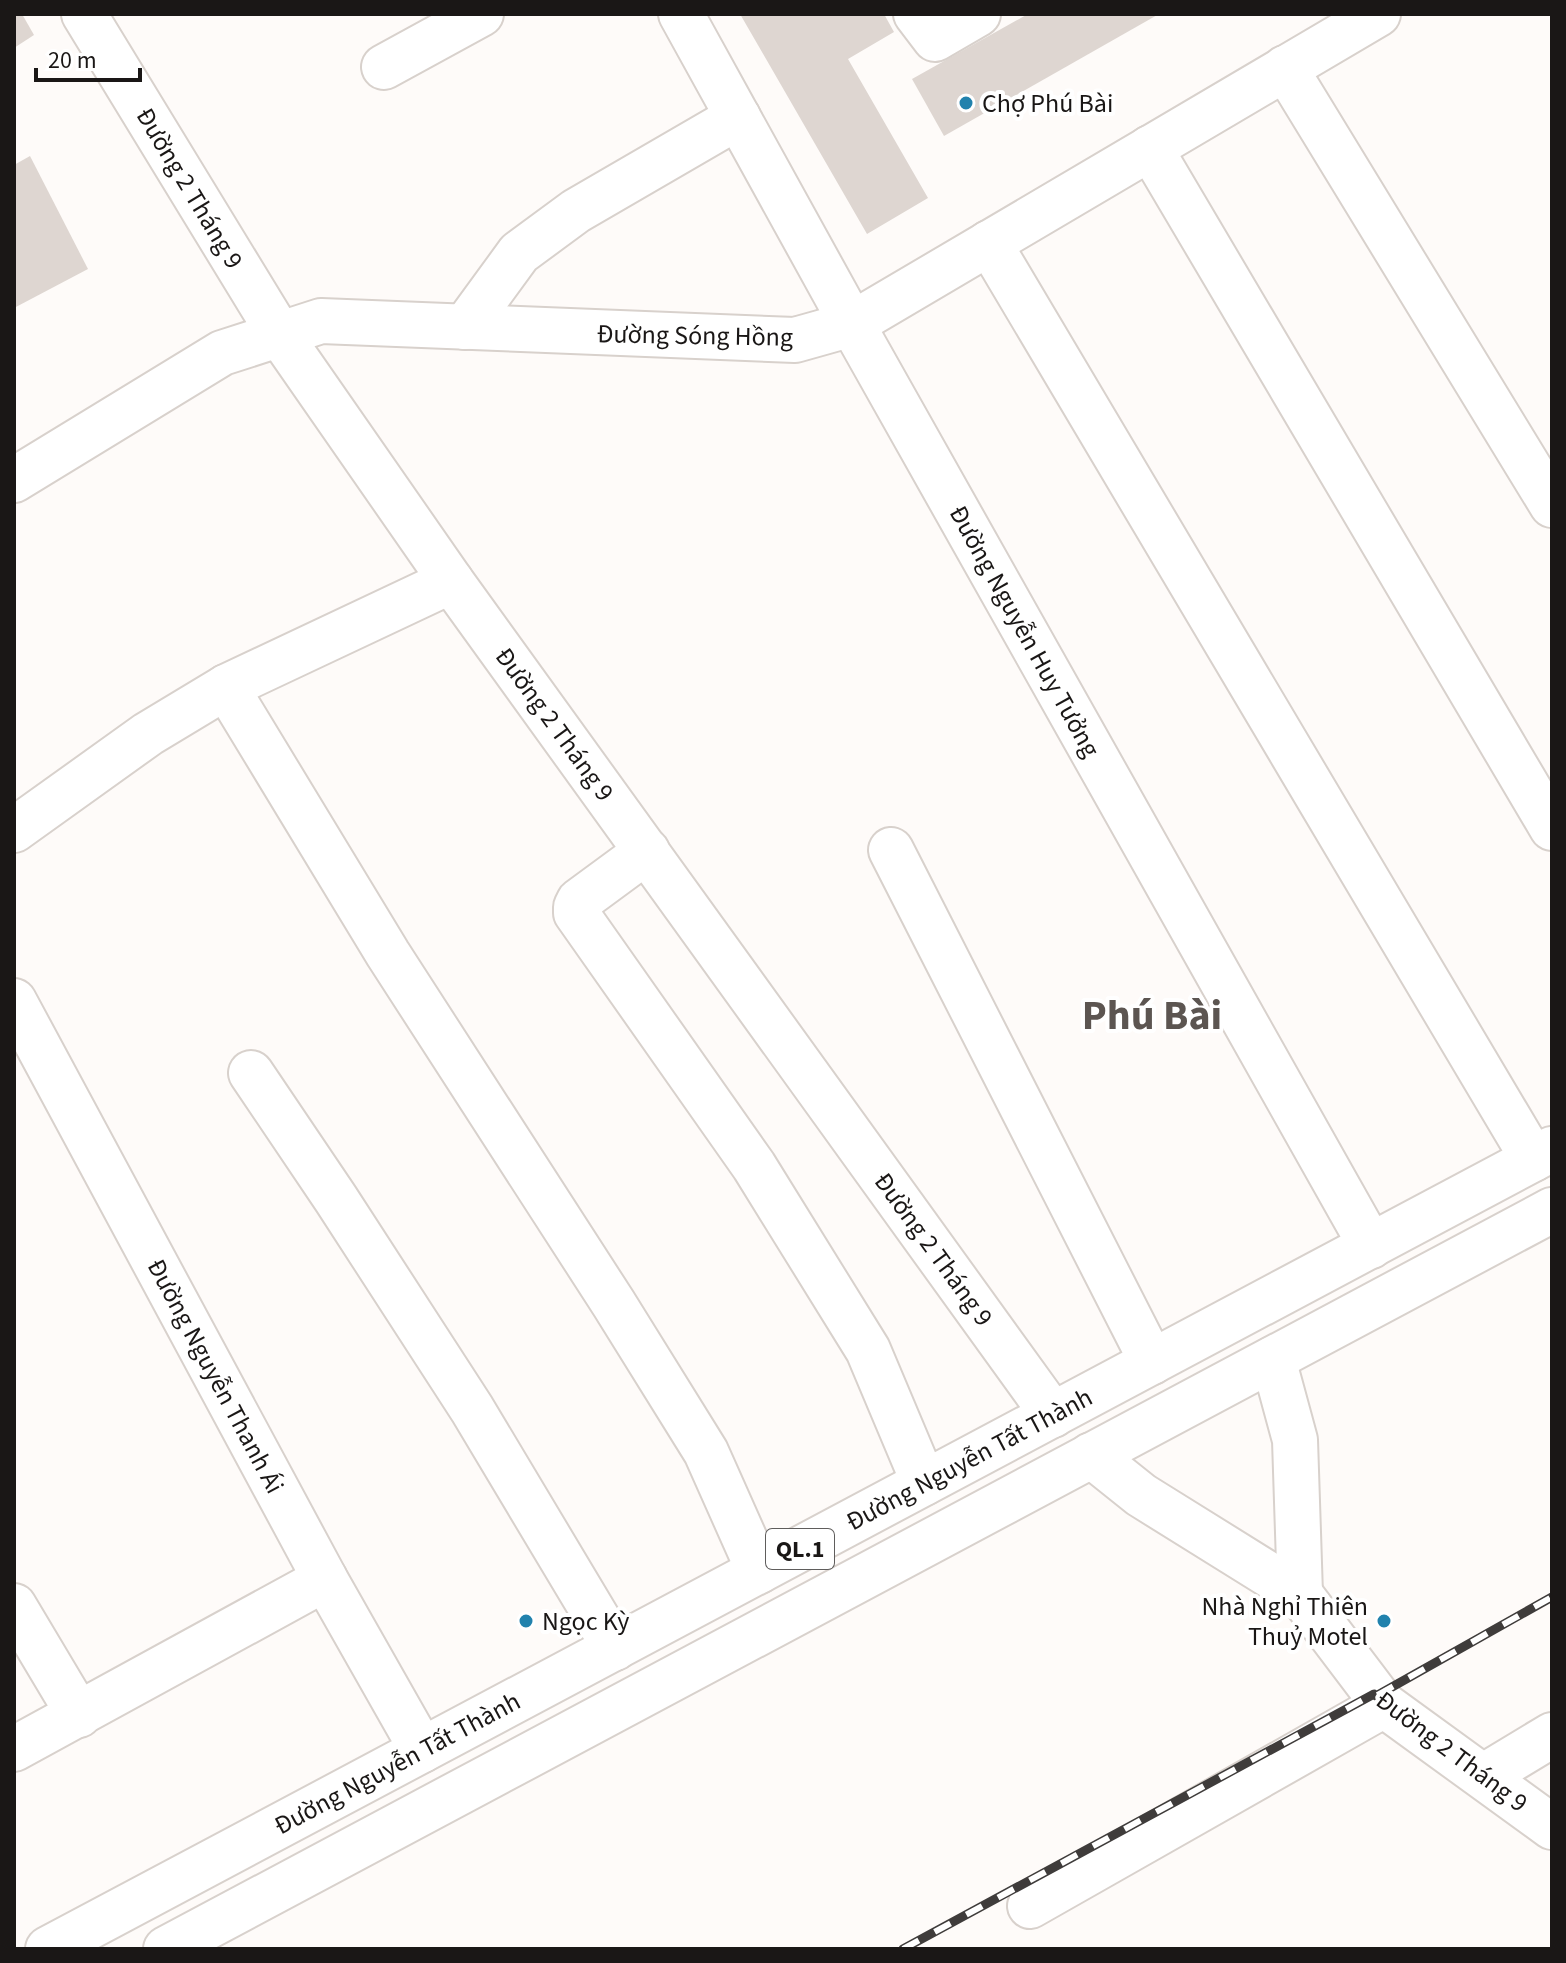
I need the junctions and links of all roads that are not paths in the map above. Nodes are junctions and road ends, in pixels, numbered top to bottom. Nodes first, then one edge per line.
1 (84, 14) edge
2 (481, 14) edge
3 (681, 14) edge
4 (916, 14) edge
5 (978, 14) edge
6 (1378, 14) edge
7 (384, 67) dead end
8 (1285, 68) junction
9 (738, 117) junction
10 (1150, 148) junction
11 (989, 243) junction
12 (852, 324) junction
13 (465, 327) junction
14 (280, 335) junction
15 (14, 480) edge
16 (1552, 505) edge
17 (451, 581) junction
18 (226, 687) junction
19 (1552, 828) edge
20 (14, 830) edge
21 (891, 850) dead end
22 (647, 851) junction
23 (14, 1001) edge
24 (251, 1073) dead end
25 (1542, 1154) edge
26 (1552, 1210) edge
27 (1371, 1246) junction
28 (1258, 1306) junction
29 (1273, 1359) junction
30 (1152, 1362) junction
31 (1062, 1409) junction
32 (1091, 1455) junction
33 (924, 1483) junction
34 (759, 1571) junction
35 (325, 1579) junction
36 (1300, 1594) junction
37 (14, 1606) edge
38 (615, 1648) junction
39 (1384, 1705) junction
40 (79, 1715) junction
41 (1552, 1735) edge
42 (14, 1749) edge
43 (422, 1750) junction
44 (1484, 1776) junction
45 (1552, 1827) edge
46 (1030, 1906) dead end
47 (48, 1949) edge
48 (166, 1949) edge

1 - 14 street, Đường 2 Tháng 9
2 - 7 street
3 - 9 street, Đường Nguyễn Huy Tưởng
4 - 5 street
6 - 8 street, Đường Sóng Hồng
8 - 10 street, Đường Sóng Hồng
8 - 16 street
9 - 12 street, Đường Nguyễn Huy Tưởng
9 - 13 street
10 - 11 street, Đường Sóng Hồng
10 - 19 street
11 - 12 street, Đường Sóng Hồng
11 - 25 street
12 - 13 street, Đường Sóng Hồng
12 - 27 street, Đường Nguyễn Huy Tưởng
13 - 14 street, Đường Sóng Hồng
14 - 15 street, Đường Sóng Hồng
14 - 17 street, Đường 2 Tháng 9
17 - 18 street
17 - 22 street, Đường 2 Tháng 9
18 - 20 street
18 - 34 street
21 - 30 street
22 - 31 street, Đường 2 Tháng 9
22 - 33 street
23 - 35 street, Đường Nguyễn Thanh Ái
24 - 38 street
25 - 27 street, Đường Nguyễn Tất Thành / QL.1
26 - 29 street, Đường Nguyễn Tất Thành / QL.1
27 - 28 street, Đường Nguyễn Tất Thành / QL.1
28 - 29 street
28 - 30 street, Đường Nguyễn Tất Thành / QL.1
29 - 32 street, Đường Nguyễn Tất Thành / QL.1
29 - 36 street
30 - 31 street, Đường Nguyễn Tất Thành / QL.1
31 - 32 street, Đường 2 Tháng 9
31 - 33 street, Đường Nguyễn Tất Thành / QL.1
32 - 36 street, Đường 2 Tháng 9
32 - 48 street, Đường Nguyễn Tất Thành / QL.1
33 - 34 street, Đường Nguyễn Tất Thành / QL.1
34 - 38 street, Đường Nguyễn Tất Thành / QL.1
35 - 40 street
35 - 43 street, Đường Nguyễn Thanh Ái
36 - 39 street, Đường 2 Tháng 9
37 - 40 street
38 - 43 street, Đường Nguyễn Tất Thành / QL.1
39 - 44 street, Đường 2 Tháng 9
39 - 46 street
40 - 42 street
41 - 44 street
43 - 47 street, Đường Nguyễn Tất Thành / QL.1
44 - 45 street, Đường 2 Tháng 9

